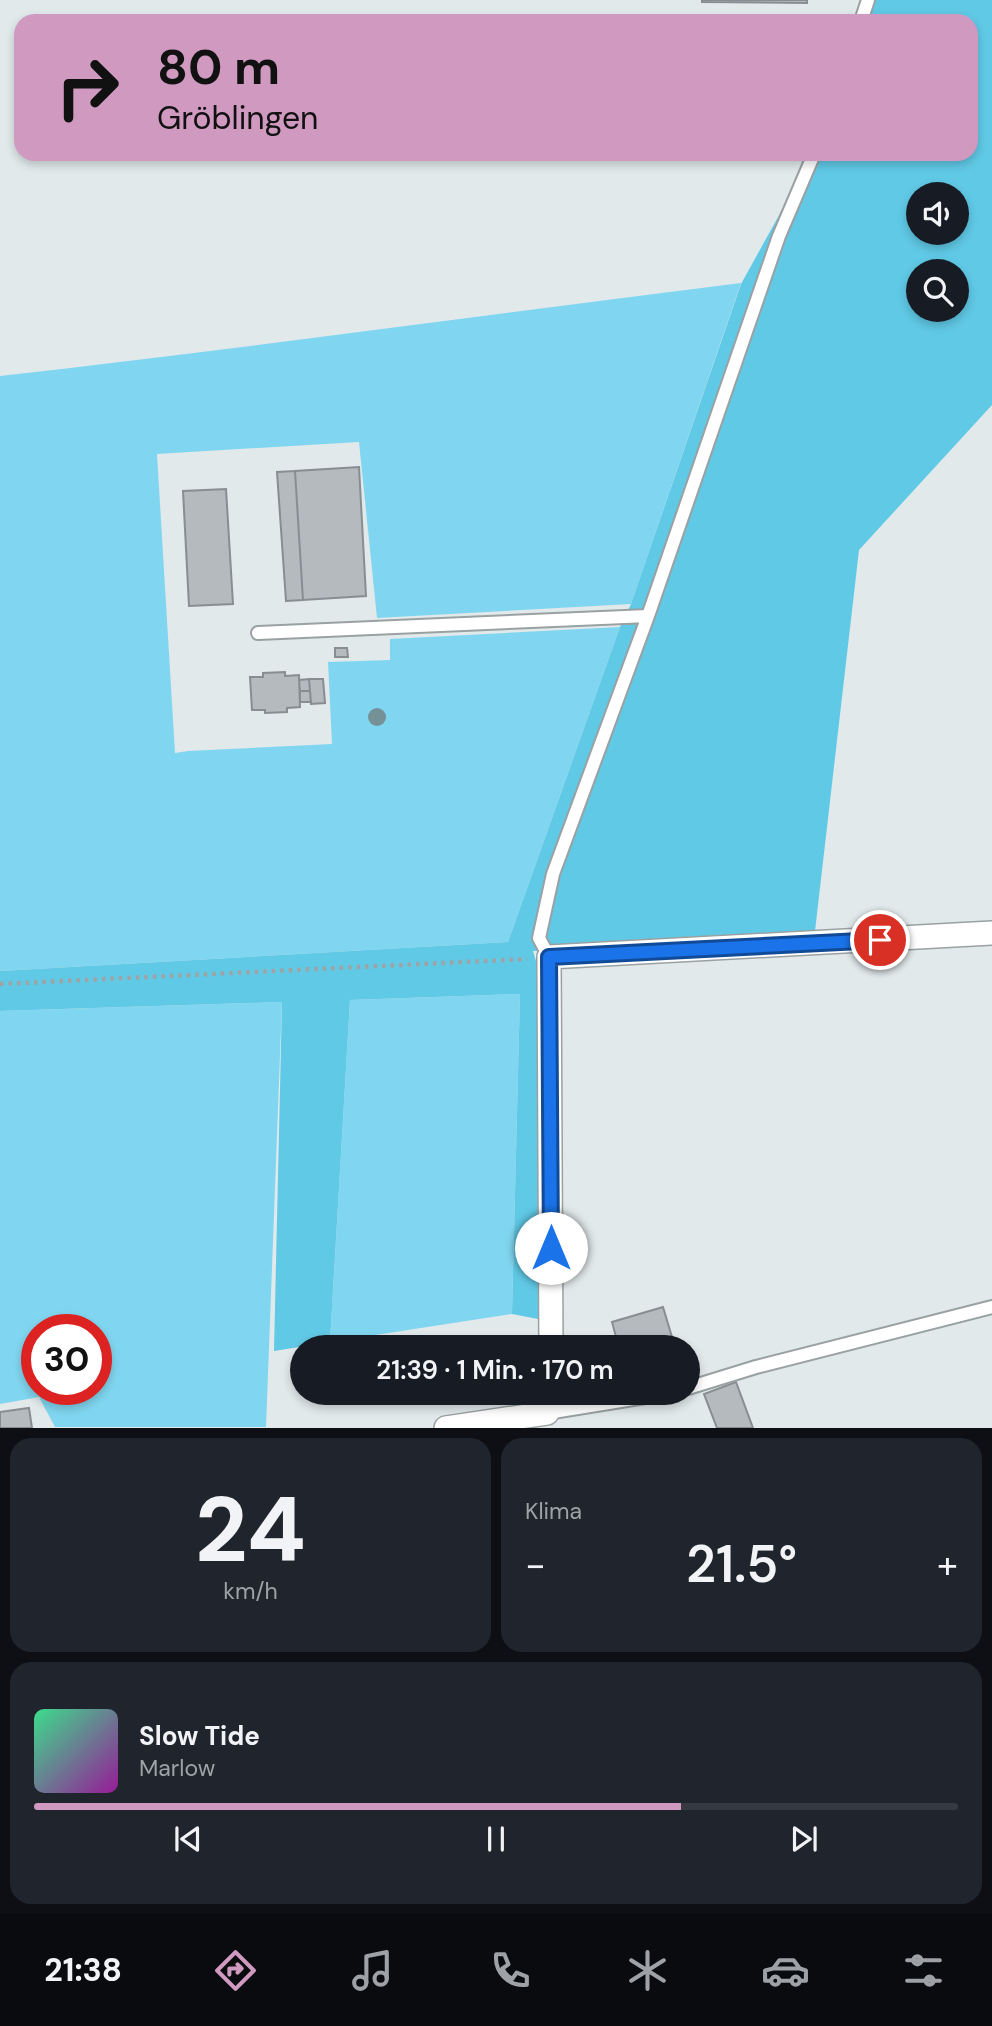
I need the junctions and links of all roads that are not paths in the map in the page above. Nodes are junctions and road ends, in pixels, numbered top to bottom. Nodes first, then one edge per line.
1 (811, 161) edge
2 (648, 617) junction
3 (258, 633) dead end
4 (992, 933) edge
5 (549, 957) junction
6 (992, 1307) edge
7 (551, 1335) edge
8 (700, 1384) edge
9 (540, 1405) edge
10 (446, 1427) edge

1 - 2 lane
2 - 3 lane
2 - 5 lane
4 - 5 street
5 - 7 street
6 - 8 lane
9 - 10 street

